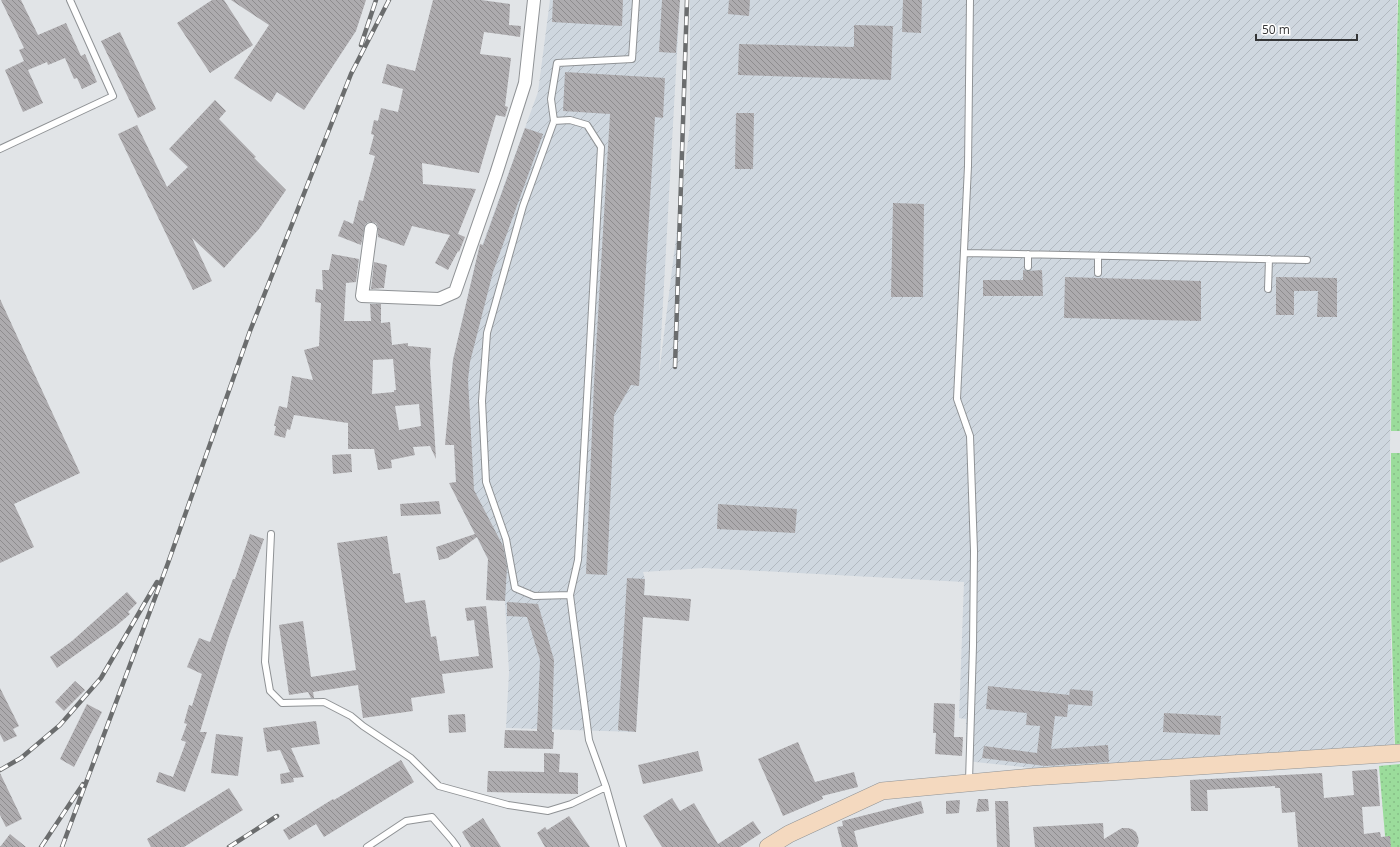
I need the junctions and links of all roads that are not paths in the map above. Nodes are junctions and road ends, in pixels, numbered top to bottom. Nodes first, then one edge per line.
1 (70, 0) edge
2 (534, 0) edge
3 (636, 0) edge
4 (970, 0) edge
5 (554, 121) junction
6 (0, 148) edge
7 (371, 229) dead end
8 (964, 253) junction
9 (1028, 254) junction
10 (1098, 256) junction
11 (1269, 259) junction
12 (1307, 260) dead end
13 (1028, 267) dead end
14 (1098, 272) dead end
15 (1268, 289) dead end
16 (271, 534) dead end
17 (570, 595) junction
18 (1400, 753) edge
19 (969, 783) junction
20 (606, 787) junction
21 (367, 847) edge
22 (457, 847) edge
23 (623, 847) edge
24 (768, 847) edge

1 - 6 lane
2 - 7 street
3 - 5 lane
4 - 8 lane
5 - 17 lane
5 - 17 lane
8 - 9 lane
8 - 19 lane
9 - 10 lane
9 - 13 lane
10 - 11 lane
10 - 14 lane
11 - 12 lane
11 - 15 lane
16 - 20 lane
17 - 20 lane
18 - 19 street
19 - 24 street
20 - 23 lane
21 - 22 lane

